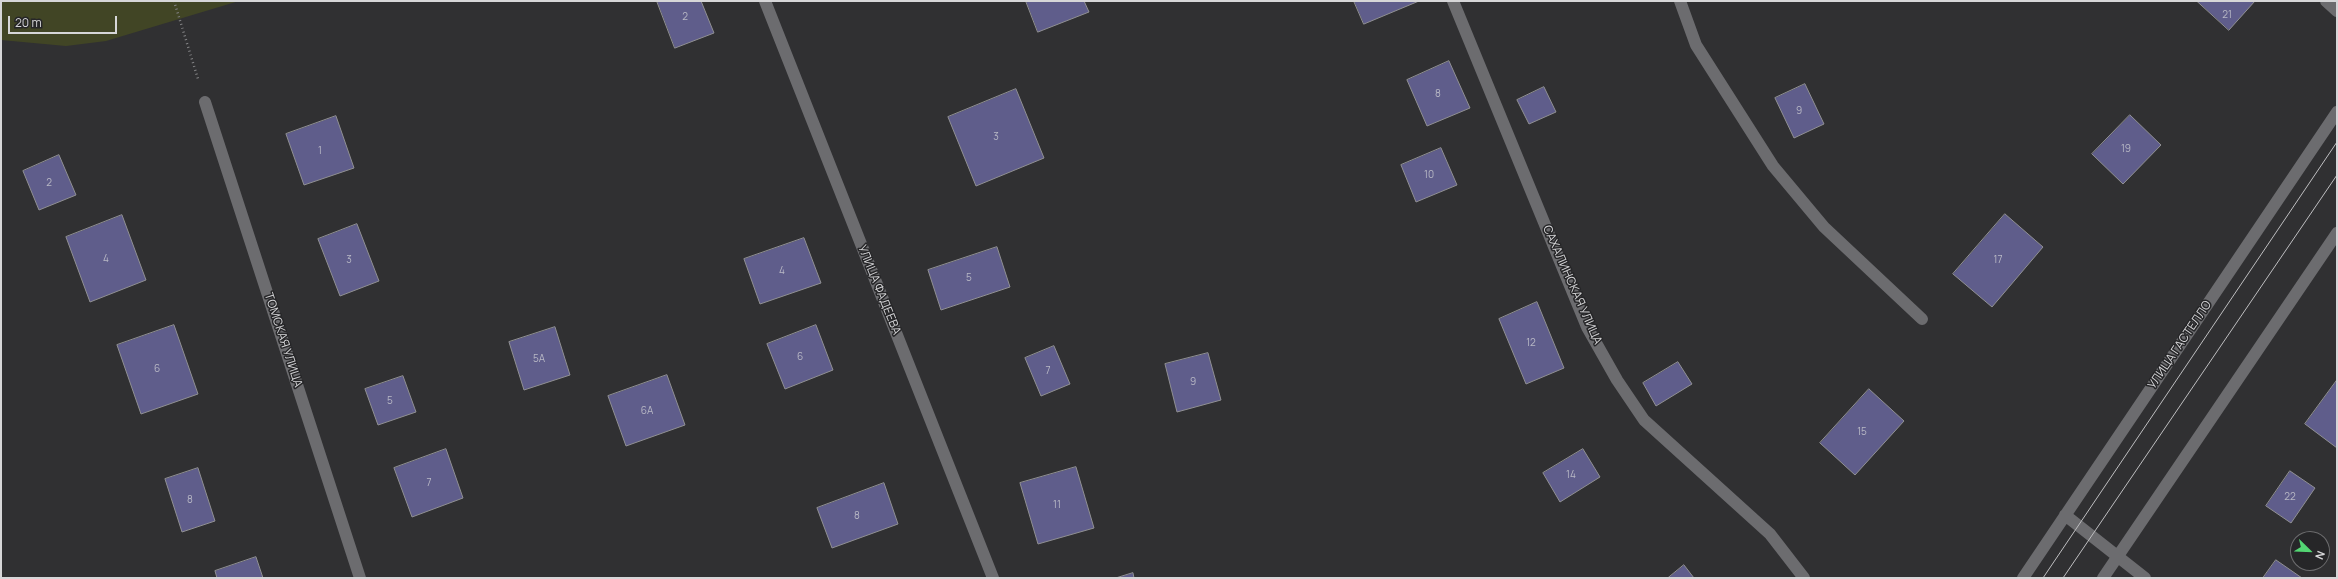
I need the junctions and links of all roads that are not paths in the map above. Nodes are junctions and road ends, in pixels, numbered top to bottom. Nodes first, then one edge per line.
1 (765, 1) edge
2 (1453, 1) edge
3 (1680, 1) edge
4 (2326, 1) edge
5 (2337, 11) edge
6 (205, 102) road end
7 (2337, 112) edge
8 (2337, 233) edge
9 (1922, 319) dead end
10 (2065, 515) junction
11 (2118, 556) junction
12 (360, 578) edge
13 (993, 578) edge
14 (1804, 578) edge
15 (2023, 578) edge
16 (2103, 578) edge
17 (2145, 578) edge

1 - 13 street, УЛИЦА ФАДЕЕВА
2 - 14 street, САХАЛИНСКАЯ УЛИЦА
3 - 9 street
4 - 5 street
6 - 12 street, ТОМСКАЯ УЛИЦА
7 - 10 street, УЛИЦА ГАСТЕЛЛО
8 - 11 street
10 - 11 street
10 - 15 street, УЛИЦА ГАСТЕЛЛО
11 - 16 street
11 - 17 street

